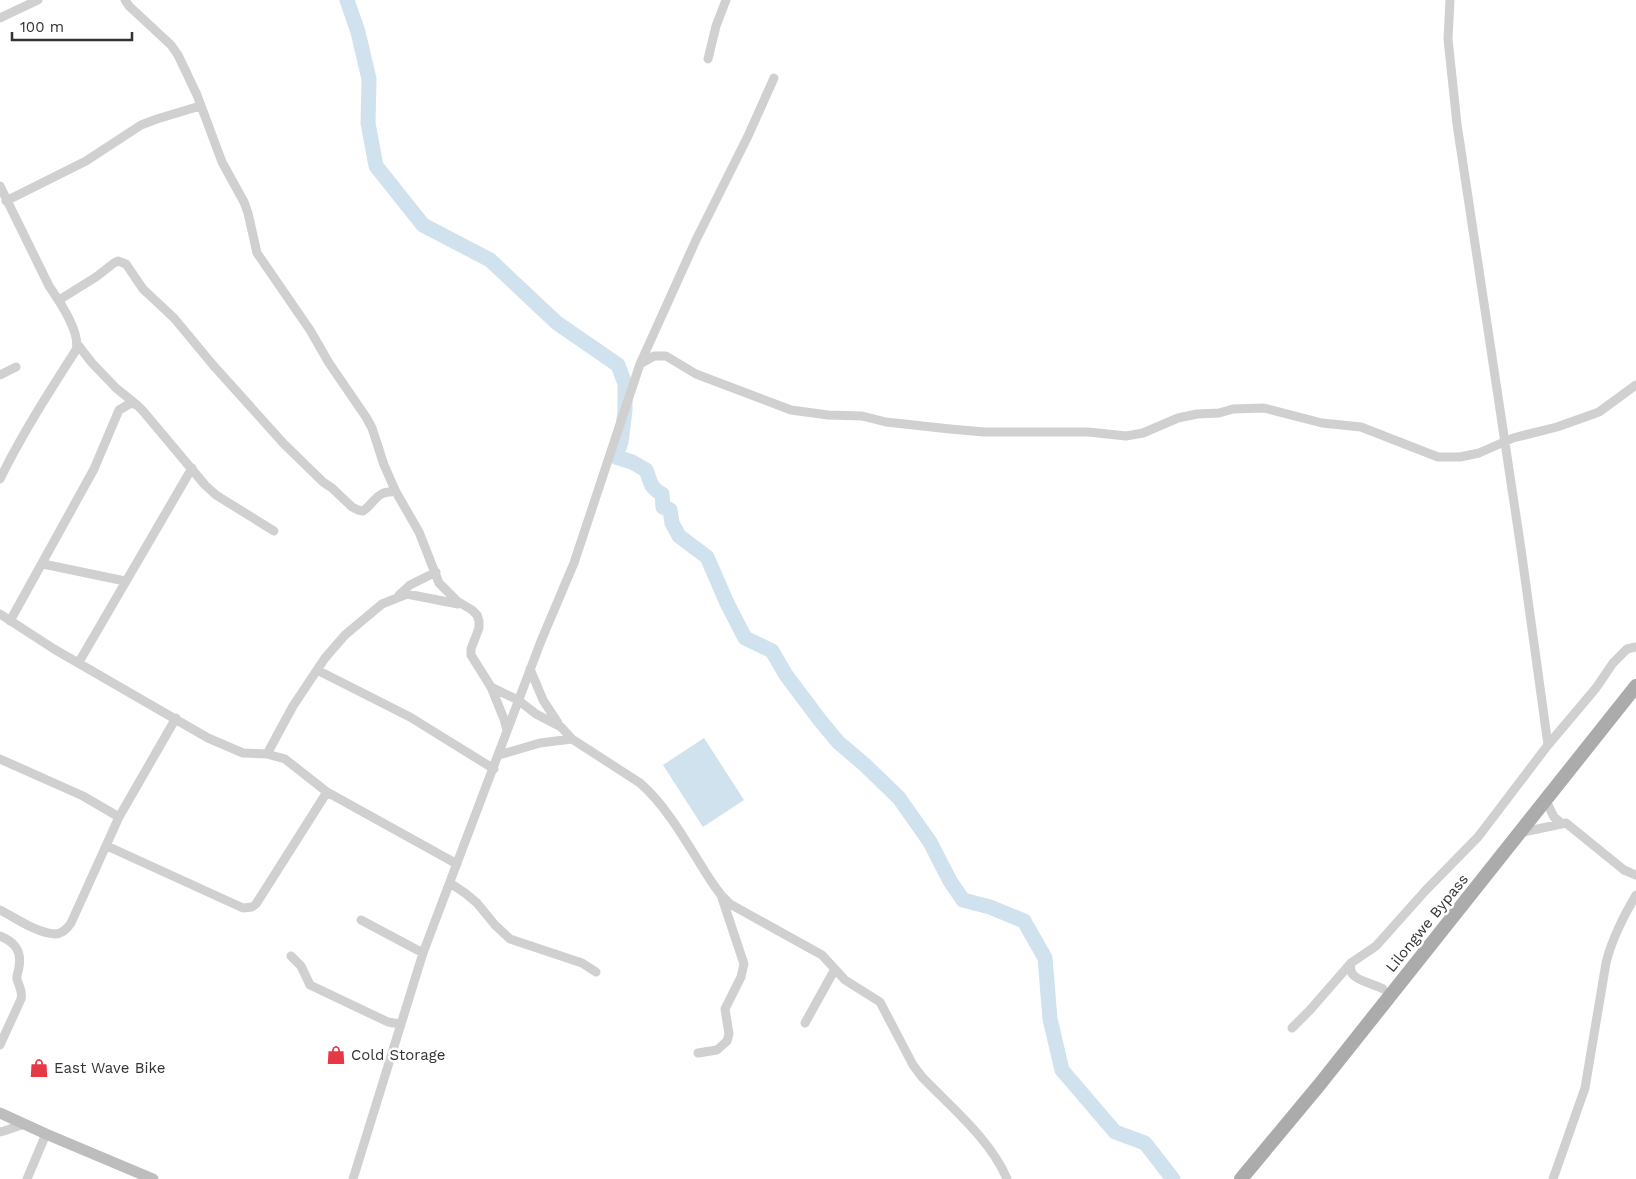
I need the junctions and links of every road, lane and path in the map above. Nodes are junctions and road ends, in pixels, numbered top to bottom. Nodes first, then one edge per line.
1 (38, 0) edge
2 (125, 0) edge
3 (726, 0) edge
4 (1450, 0) edge
5 (0, 18) edge
6 (708, 59) dead end
7 (774, 78) dead end
8 (200, 106) junction
9 (0, 186) edge
10 (6, 201) junction
11 (59, 300) junction
12 (78, 345) junction
13 (640, 364) junction
14 (16, 367) dead end
15 (0, 376) edge
16 (1636, 385) edge
17 (137, 404) junction
18 (1504, 442) junction
19 (192, 468) junction
20 (0, 479) edge
21 (396, 492) junction
22 (274, 531) dead end
23 (43, 564) junction
24 (436, 572) junction
25 (125, 581) junction
26 (397, 596) junction
27 (465, 606) junction
28 (0, 614) edge
29 (10, 621) junction
30 (1636, 648) edge
31 (79, 662) junction
32 (530, 669) junction
33 (317, 670) junction
34 (1636, 686) edge
35 (491, 687) junction
36 (518, 700) junction
37 (176, 718) junction
38 (561, 727) junction
39 (507, 731) junction
40 (572, 739) junction
41 (1548, 745) junction
42 (267, 754) junction
43 (499, 755) junction
44 (0, 759) edge
45 (494, 769) junction
46 (327, 792) junction
47 (1545, 799) junction
48 (119, 817) junction
49 (1560, 823) junction
50 (1519, 833) junction
51 (107, 846) junction
52 (457, 864) junction
53 (1636, 875) edge
54 (450, 883) junction
55 (721, 895) junction
56 (1636, 895) edge
57 (0, 910) edge
58 (361, 920) dead end
59 (0, 936) edge
60 (423, 953) junction
61 (291, 956) dead end
62 (1351, 963) junction
63 (835, 969) junction
64 (596, 972) dead end
65 (1383, 989) dead end
66 (805, 1023) dead end
67 (400, 1024) junction
68 (1292, 1028) dead end
69 (0, 1046) edge
70 (698, 1053) dead end
71 (0, 1112) edge
72 (24, 1124) junction
73 (0, 1132) edge
74 (46, 1134) junction
75 (26, 1179) edge
76 (153, 1179) edge
77 (352, 1179) edge
78 (1007, 1179) edge
79 (1241, 1179) edge
80 (1553, 1179) edge

1 - 5 street
2 - 8 street
3 - 6 street
4 - 18 street
7 - 13 street
8 - 10 street
8 - 21 street
9 - 10 street
10 - 11 street
11 - 12 street
11 - 21 street
12 - 17 street
12 - 20 street
13 - 18 street
13 - 32 street
14 - 15 street
16 - 18 street
17 - 19 street
17 - 23 street
18 - 41 street
19 - 22 street
19 - 25 street
21 - 24 street
23 - 25 street
23 - 29 street
24 - 26 street
24 - 27 street
25 - 31 street
26 - 27 street
26 - 33 street
27 - 35 street
28 - 29 street
29 - 31 street
30 - 41 street
31 - 37 street
32 - 36 street
32 - 38 street
33 - 42 street
33 - 45 street
34 - 47 main road, Lilongwe Bypass
35 - 36 street
35 - 39 street
36 - 38 street
36 - 39 street
37 - 42 street
37 - 48 street
38 - 40 street
39 - 43 street
40 - 43 street
40 - 55 street
41 - 62 street
42 - 46 street
43 - 45 street
44 - 48 street
45 - 52 street
46 - 51 street
46 - 52 street
47 - 49 street
47 - 50 main road, Lilongwe Bypass
48 - 51 street
49 - 50 street
49 - 53 street
50 - 79 main road, Lilongwe Bypass
51 - 57 street
52 - 54 street
54 - 60 street
54 - 64 street
55 - 63 street
55 - 70 street
56 - 80 street
58 - 60 street
59 - 69 street
60 - 67 street
61 - 67 street
62 - 65 street
62 - 68 street
63 - 66 street
63 - 78 street
67 - 77 street
71 - 72 main road
72 - 73 street
72 - 74 main road
74 - 75 street
74 - 76 main road

